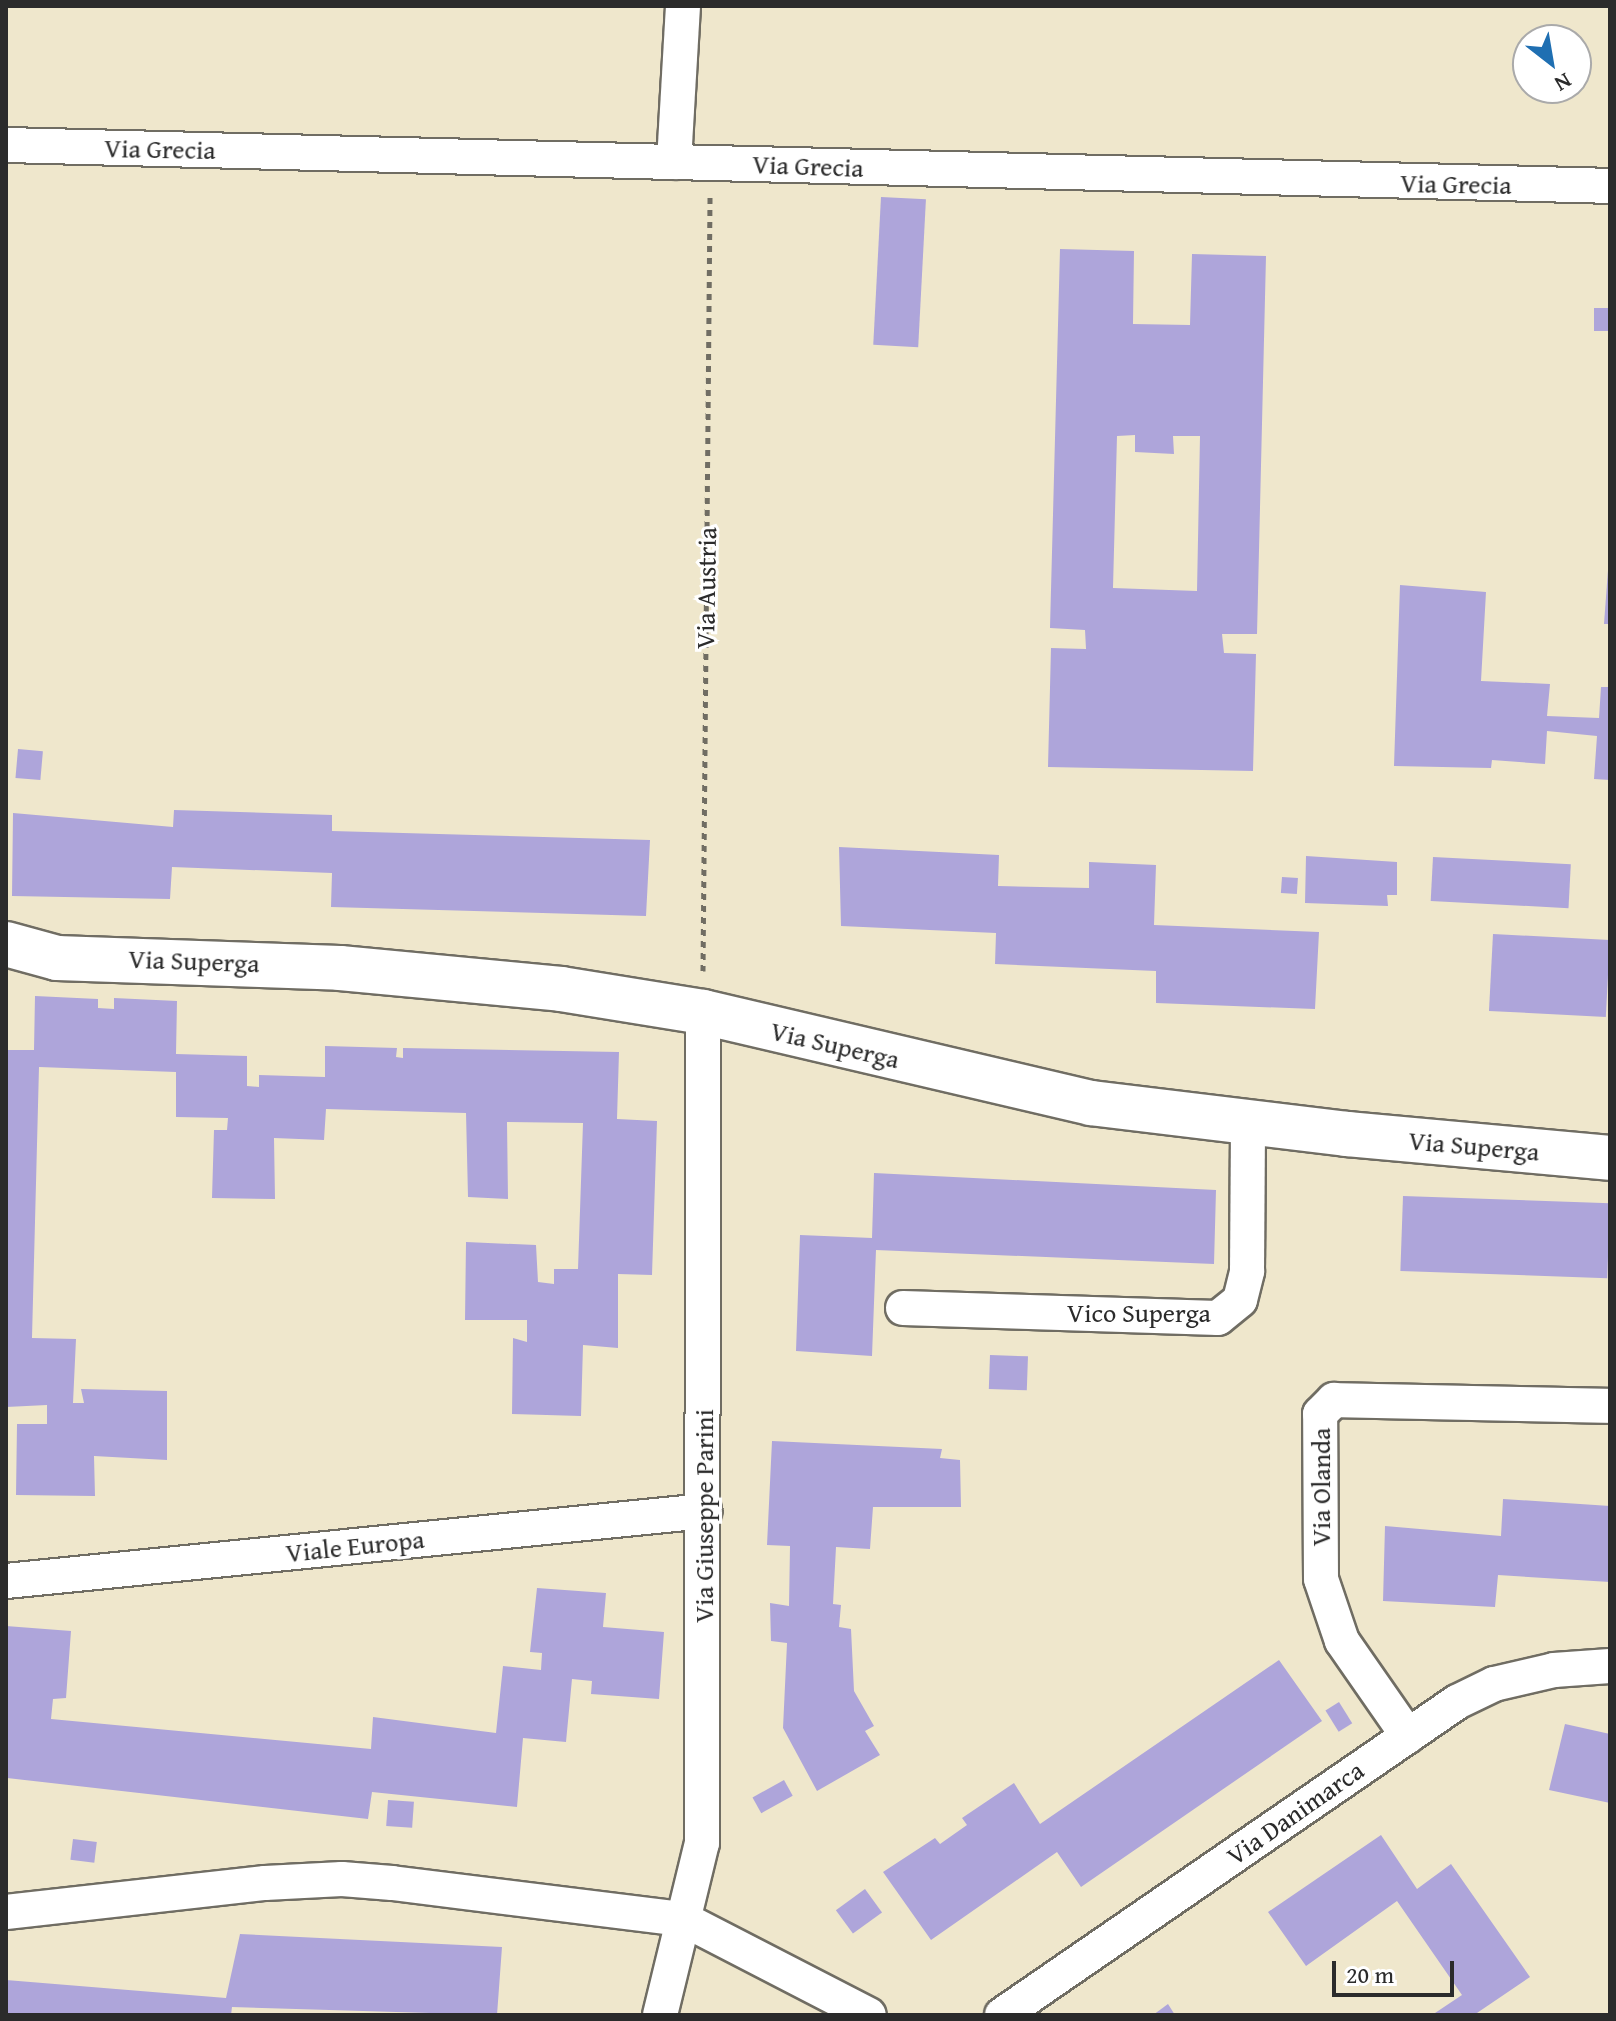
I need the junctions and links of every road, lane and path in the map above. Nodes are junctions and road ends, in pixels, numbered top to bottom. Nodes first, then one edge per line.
1 (683, 6) edge
2 (6, 145) edge
3 (674, 162) junction
4 (710, 163) junction
5 (1610, 186) edge
6 (6, 944) edge
7 (57, 958) junction
8 (6, 975) edge
9 (703, 1012) junction
10 (1248, 1122) junction
11 (1610, 1158) edge
12 (903, 1308) dead end
13 (1610, 1406) edge
14 (705, 1511) junction
15 (6, 1581) edge
16 (1610, 1666) edge
17 (1408, 1736) junction
18 (6, 1912) edge
19 (683, 1919) junction
20 (660, 2015) edge
21 (869, 2015) edge
22 (1002, 2015) edge

1 - 3 street
2 - 3 street, Via Grecia
3 - 4 street, Via Grecia
4 - 5 street, Via Grecia
4 - 9 path, Via Austria
6 - 7 street, Via Superga
7 - 8 street, Via Superga
7 - 9 street, Via Superga
9 - 10 street, Via Superga
9 - 14 street, Via Giuseppe Parini
10 - 11 street, Via Superga
10 - 12 street, Vico Superga
13 - 17 street, Via Olanda
14 - 15 street, Viale Europa
14 - 19 street, Via Giuseppe Parini
16 - 17 street, Via Danimarca
17 - 22 street, Via Danimarca
18 - 19 street
19 - 20 street, Via Giuseppe Parini
19 - 21 street

